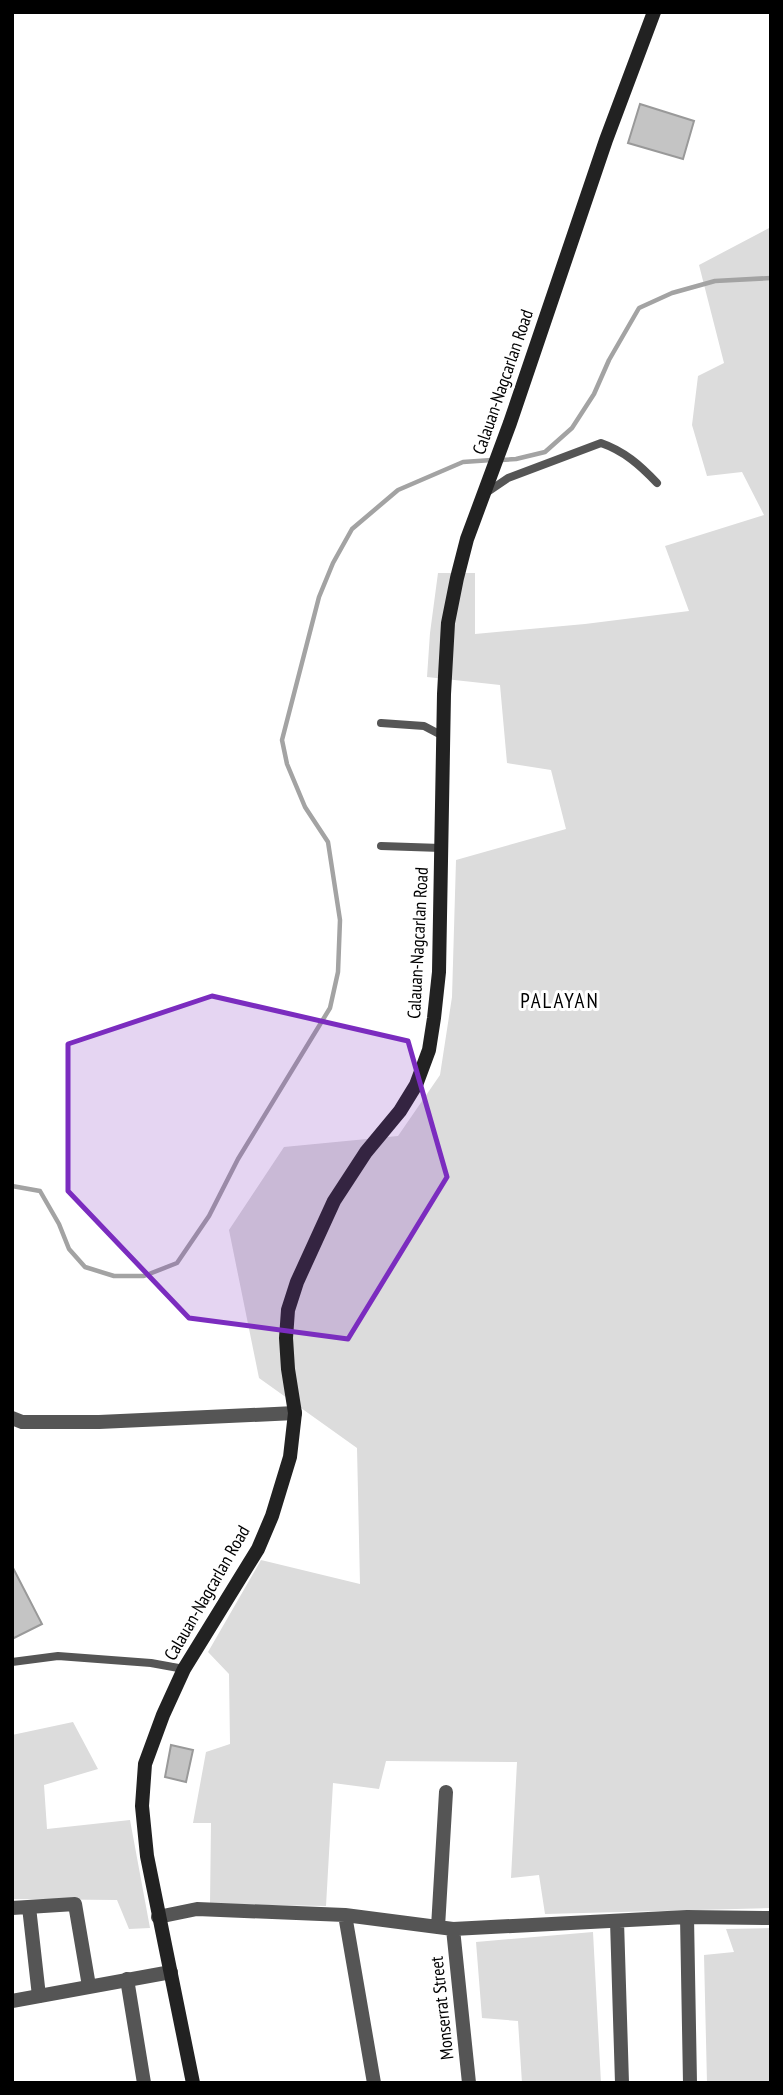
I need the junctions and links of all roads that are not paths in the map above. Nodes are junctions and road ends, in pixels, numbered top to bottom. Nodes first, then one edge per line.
1 (654, 12) edge
2 (657, 483) dead end
3 (483, 495) junction
4 (381, 723) dead end
5 (443, 736) junction
6 (380, 846) dead end
7 (441, 848) junction
8 (295, 1413) junction
9 (12, 1418) edge
10 (13, 1660) edge
11 (184, 1669) junction
12 (446, 1792) dead end
13 (29, 1907) junction
14 (12, 1908) edge
15 (345, 1915) junction
16 (158, 1917) junction
17 (687, 1917) junction
18 (771, 1918) edge
19 (617, 1921) junction
20 (445, 1928) junction
21 (171, 1972) junction
22 (127, 1979) junction
23 (89, 1986) junction
24 (39, 1996) junction
25 (12, 2001) edge
26 (144, 2083) edge
27 (193, 2083) edge
28 (374, 2083) edge
29 (470, 2083) edge
30 (622, 2083) edge
31 (690, 2083) edge

1 - 3 main road, Calauan-Nagcarlan Road
2 - 3 lane
3 - 5 main road, Calauan-Nagcarlan Road
4 - 5 lane
5 - 7 main road, Calauan-Nagcarlan Road
6 - 7 lane
7 - 8 main road, Calauan-Nagcarlan Road
8 - 9 street
8 - 11 main road, Calauan-Nagcarlan Road
10 - 11 lane
11 - 16 main road, Calauan-Nagcarlan Road
12 - 20 street, Monserrat Street
13 - 14 street
13 - 23 street
13 - 24 street
15 - 16 street
15 - 20 street
15 - 28 street
16 - 21 main road, Calauan-Nagcarlan Road
17 - 18 street
17 - 19 street
17 - 31 street
19 - 20 street
19 - 30 street
20 - 29 street, Monserrat Street
21 - 22 street
21 - 27 main road, Calauan-Nagcarlan Road
22 - 23 street
22 - 26 street
23 - 24 street
24 - 25 street

